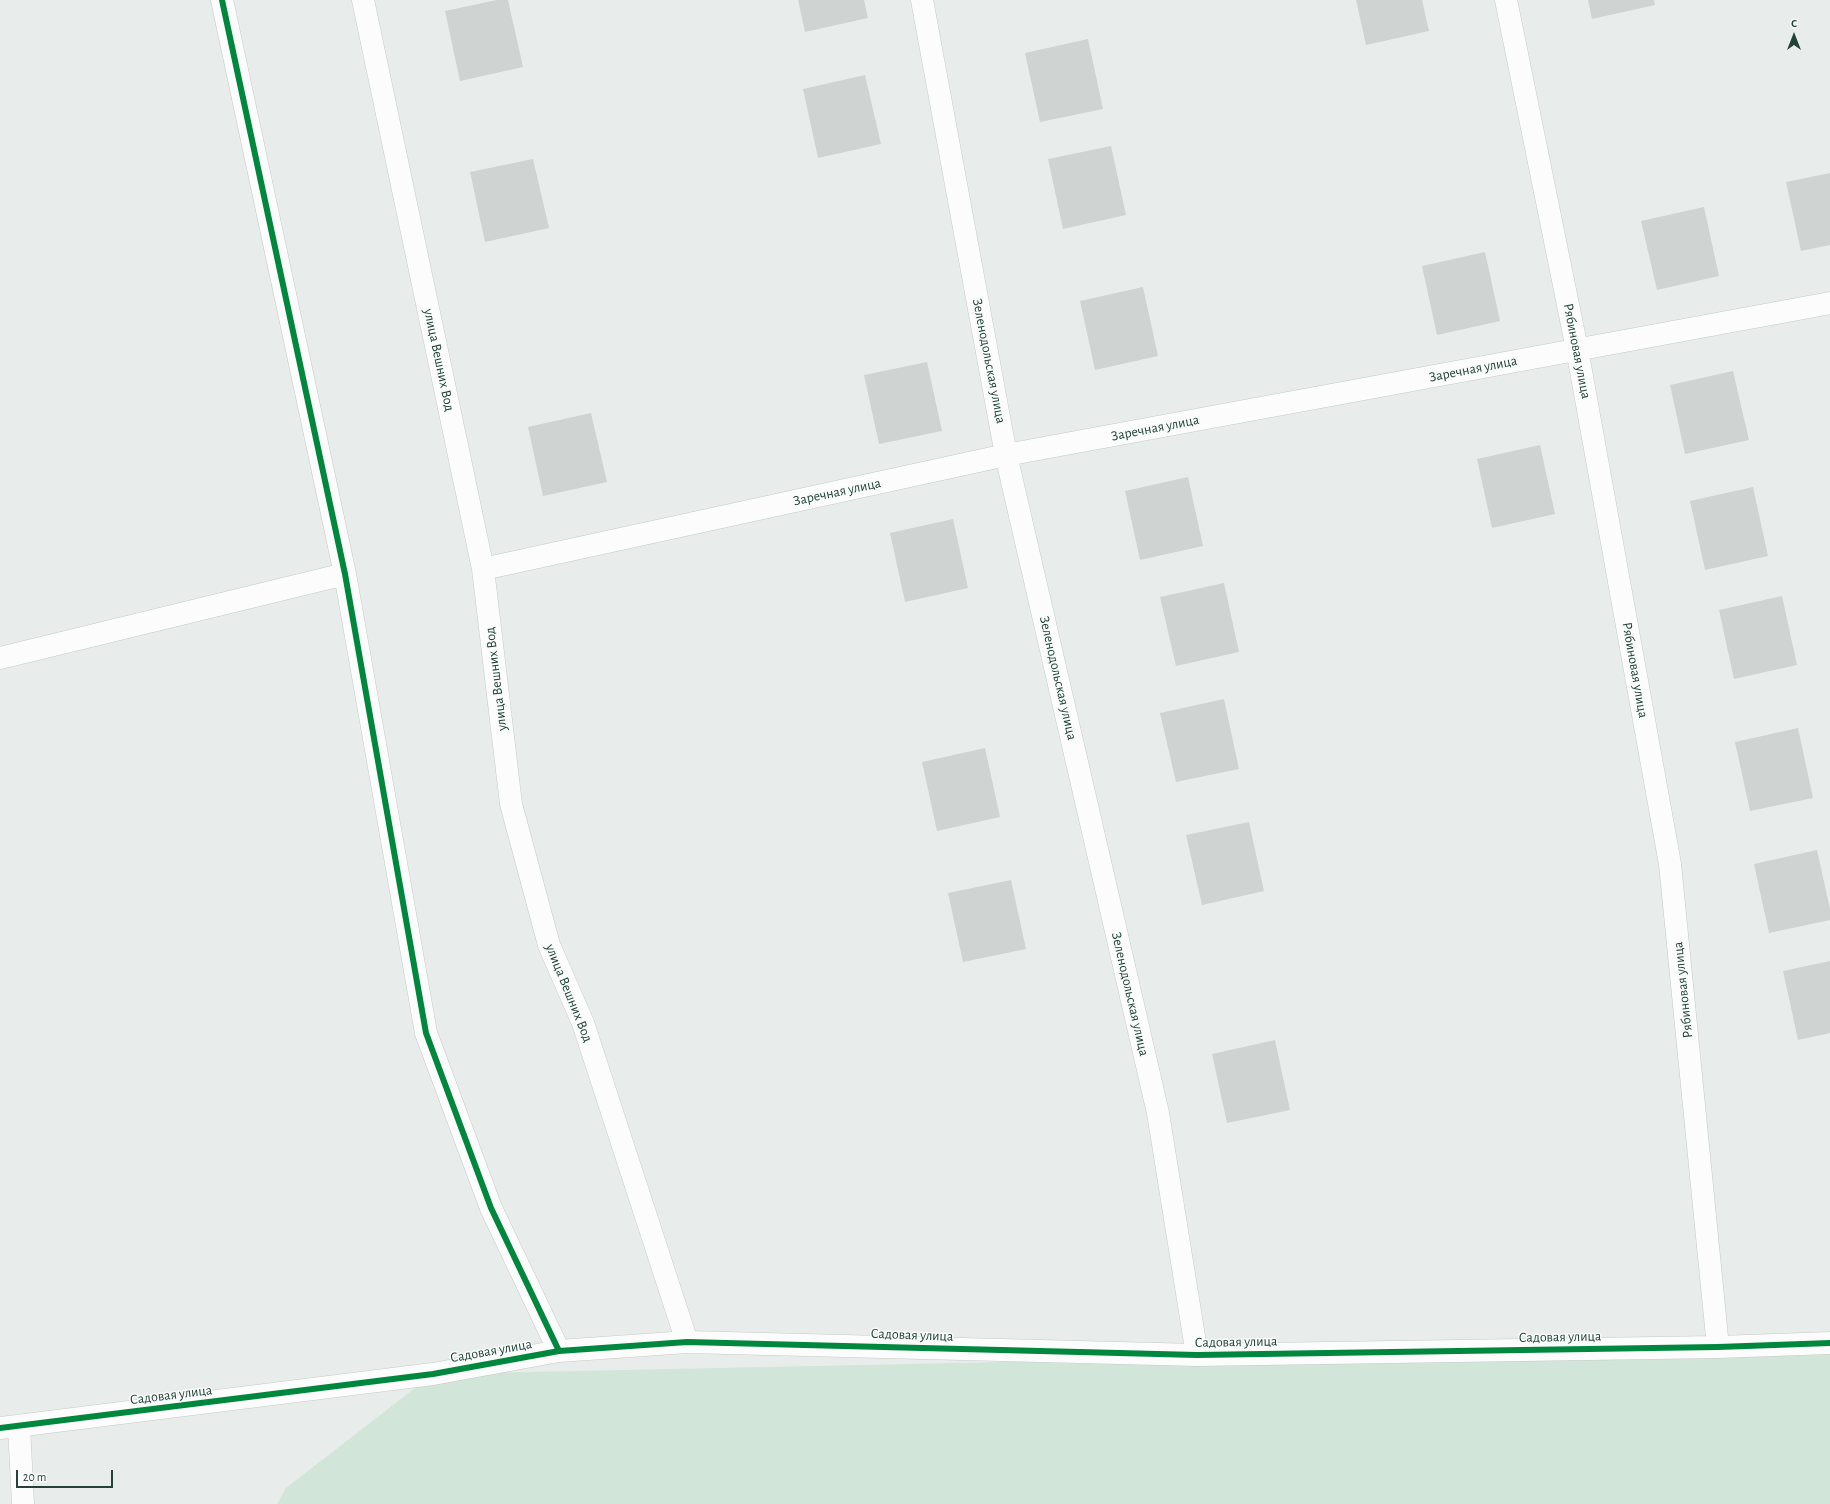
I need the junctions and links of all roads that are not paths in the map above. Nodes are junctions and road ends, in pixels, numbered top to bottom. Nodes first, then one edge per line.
1 (222, 0) edge
2 (363, 0) edge
3 (922, 0) edge
4 (1506, 0) edge
5 (1830, 303) edge
6 (1577, 349) junction
7 (1006, 455) junction
8 (483, 570) junction
9 (345, 574) junction
10 (0, 658) edge
11 (687, 1342) junction
12 (1830, 1343) edge
13 (1718, 1347) junction
14 (559, 1351) junction
15 (1196, 1355) junction
16 (10, 1427) edge
17 (23, 1504) edge

1 - 9 street
2 - 8 street, улица Вешних Вод
3 - 7 street, Зеленодольская улица
4 - 6 street, Рябиновая улица
5 - 6 street, Заречная улица
6 - 7 street, Заречная улица
6 - 13 street, Рябиновая улица
7 - 8 street, Заречная улица
7 - 15 street, Зеленодольская улица
8 - 11 street, улица Вешних Вод
9 - 10 street
9 - 14 street
11 - 14 street, Садовая улица
11 - 15 street, Садовая улица
12 - 13 street, Садовая улица
13 - 15 street, Садовая улица
14 - 16 street, Садовая улица
16 - 17 street

